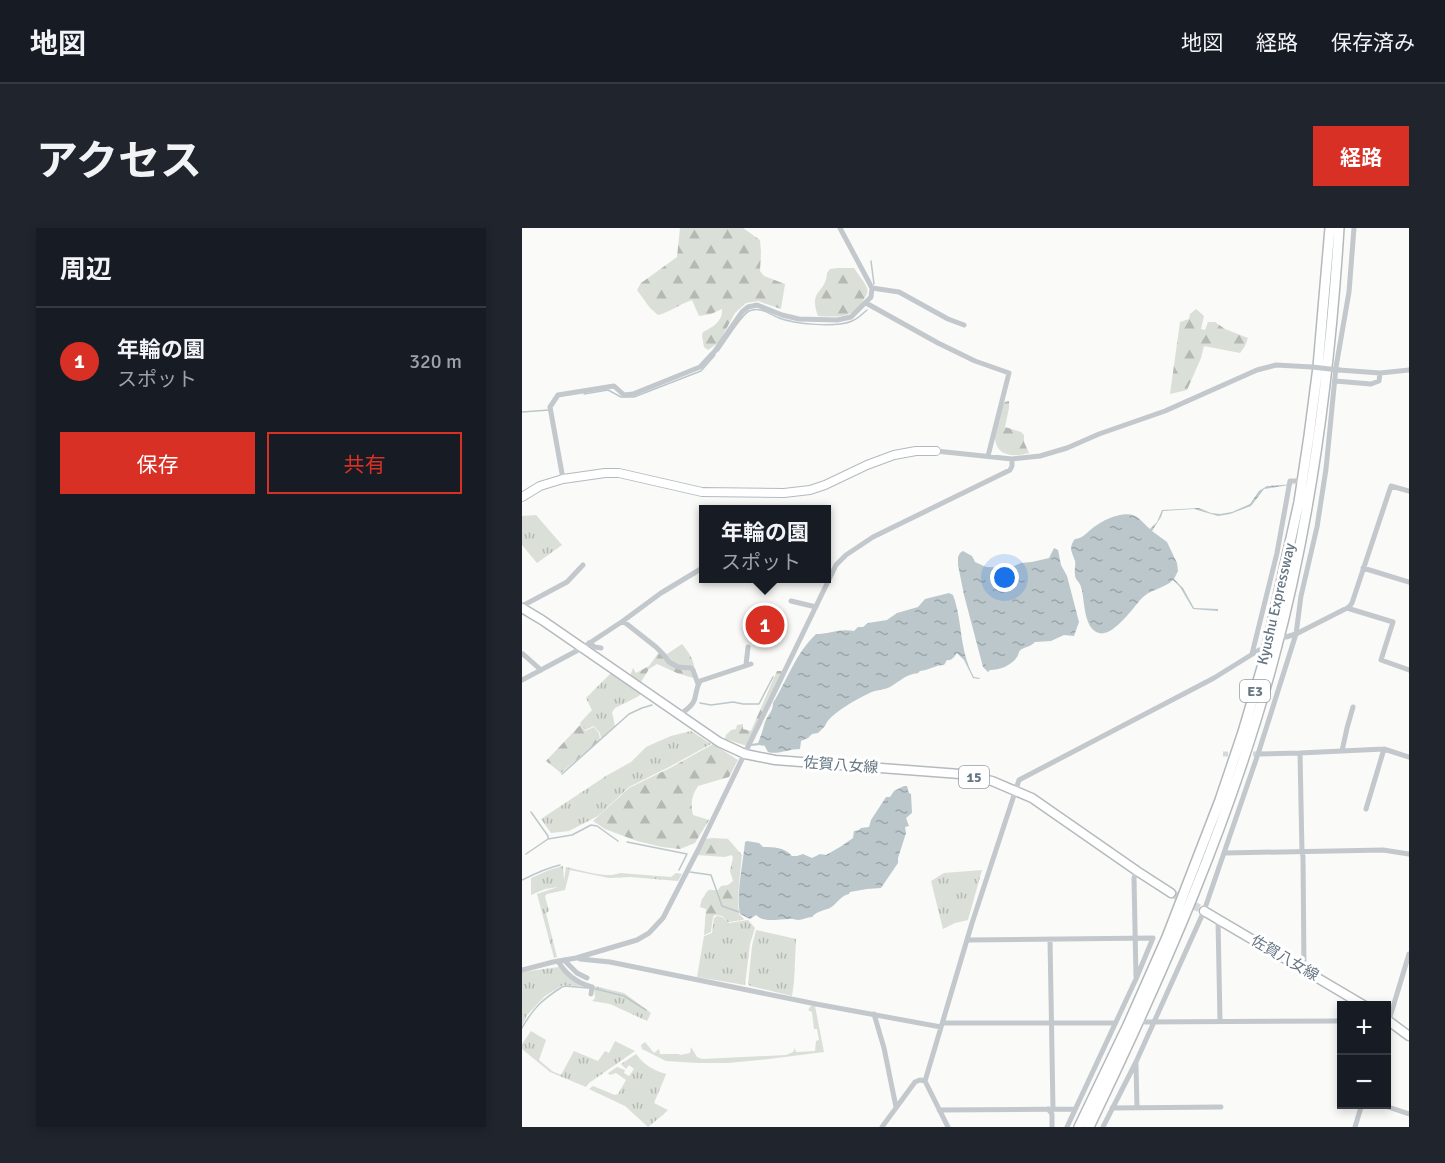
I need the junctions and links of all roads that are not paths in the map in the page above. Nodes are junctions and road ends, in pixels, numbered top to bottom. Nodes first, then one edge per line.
1 (840, 228) edge
2 (1330, 228) edge
3 (1339, 228) edge
4 (1354, 228) edge
5 (872, 288) junction
6 (866, 303) junction
7 (964, 325) dead end
8 (1409, 370) edge
9 (1380, 373) junction
10 (1335, 381) junction
11 (936, 451) joint
12 (988, 456) junction
13 (1012, 459) junction
14 (562, 479) junction
15 (1296, 481) dead end
16 (1409, 491) edge
17 (522, 496) edge
18 (583, 565) dead end
19 (1363, 568) junction
20 (699, 570) edge
21 (831, 576) edge
22 (1409, 582) edge
23 (828, 583) edge
24 (791, 601) dead end
25 (522, 607) edge
26 (816, 607) junction
27 (1347, 608) junction
28 (623, 621) junction
29 (1296, 634) junction
30 (1286, 637) dead end
31 (586, 646) junction
32 (601, 648) dead end
33 (748, 648) dead end
34 (1259, 650) dead end
35 (523, 654) edge
36 (1252, 654) junction
37 (541, 670) junction
38 (1409, 670) edge
39 (522, 680) edge
40 (698, 684) junction
41 (1353, 707) dead end
42 (682, 713) dead end
43 (1384, 749) junction
44 (1342, 751) junction
45 (1300, 753) junction
46 (745, 754) junction
47 (1258, 754) junction
48 (1409, 757) edge
49 (1015, 791) junction
50 (1365, 809) dead end
51 (1302, 852) junction
52 (1225, 853) junction
53 (1409, 854) edge
54 (1137, 871) junction
55 (1171, 893) tunnel mouth
56 (1204, 911) junction
57 (1218, 920) junction
58 (1134, 938) junction
59 (1050, 939) junction
60 (968, 940) junction
61 (1409, 954) edge
62 (576, 958) junction
63 (561, 961) junction
64 (1304, 969) junction
65 (522, 970) edge
66 (587, 978) dead end
67 (1136, 979) junction
68 (591, 994) dead end
69 (1358, 1001) edge
70 (1391, 1008) edge
71 (874, 1014) junction
72 (1220, 1021) junction
73 (1337, 1021) edge
74 (1117, 1022) junction
75 (1145, 1022) dead end
76 (1391, 1022) edge
77 (1153, 1023) junction
78 (1051, 1024) junction
79 (942, 1025) junction
80 (1407, 1032) edge
81 (1136, 1062) junction
82 (925, 1081) junction
83 (896, 1107) junction
84 (1221, 1107) dead end
85 (1050, 1108) junction
86 (1075, 1108) junction
87 (1112, 1108) junction
88 (1137, 1108) junction
89 (1391, 1108) edge
90 (1360, 1109) edge
91 (939, 1110) junction
92 (1409, 1114) edge
93 (882, 1127) edge
94 (948, 1127) edge
95 (1052, 1127) edge
96 (1067, 1127) edge
97 (1079, 1127) edge
98 (1089, 1127) edge
99 (1103, 1127) edge
100 (1355, 1127) edge

1 - 5 street
2 - 97 highway, Kyushu Expressway / E3
3 - 98 highway, Kyushu Expressway / E3
4 - 10 street
5 - 6 street
5 - 7 street
6 - 12 street
6 - 14 street
8 - 9 street
9 - 10 street
9 - 13 street, bridge
10 - 29 street
11 - 12 street
11 - 14 street
12 - 13 street
13 - 21 street
14 - 17 street
15 - 36 street
16 - 19 street
18 - 25 street
19 - 22 street
19 - 27 street
20 - 28 street
23 - 26 street
24 - 26 street
25 - 31 main road, 佐賀八女線 / 15
26 - 46 street
27 - 29 street
27 - 38 street
28 - 31 street
28 - 40 street
29 - 30 street
29 - 47 street
31 - 32 street
31 - 37 street
31 - 46 main road, 佐賀八女線 / 15
33 - 40 street
34 - 36 street
35 - 37 street
36 - 49 street
37 - 39 street
40 - 42 street
41 - 44 street
43 - 44 street
43 - 48 street
43 - 50 street
44 - 45 street
45 - 47 street
45 - 51 street
46 - 49 main road, 佐賀八女線 / 15
46 - 62 street
47 - 52 street
49 - 54 main road, 佐賀八女線 / 15
49 - 60 street
51 - 52 street
51 - 53 street
51 - 64 street
52 - 56 street
54 - 55 main road, 佐賀八女線 / 15
54 - 58 street
56 - 57 main road, 佐賀八女線
56 - 77 street
57 - 64 main road, 佐賀八女線
57 - 72 street
58 - 59 street
58 - 67 street
58 - 67 street
59 - 60 street
59 - 78 street
60 - 79 street
61 - 70 street
62 - 63 street
62 - 71 street
63 - 65 street
63 - 66 street
63 - 68 street
64 - 69 main road, 佐賀八女線
67 - 74 street
71 - 79 street
71 - 83 street
72 - 73 street
72 - 77 street
74 - 78 street
74 - 86 street
75 - 77 street
76 - 80 main road
77 - 81 street
78 - 79 street
78 - 85 street
79 - 82 street
81 - 87 street
81 - 88 street
82 - 83 street
82 - 91 street
83 - 93 street
84 - 88 street
85 - 86 street
85 - 91 street
85 - 95 street
86 - 96 street
87 - 88 street
87 - 99 street
89 - 92 street
90 - 100 street
91 - 94 street

